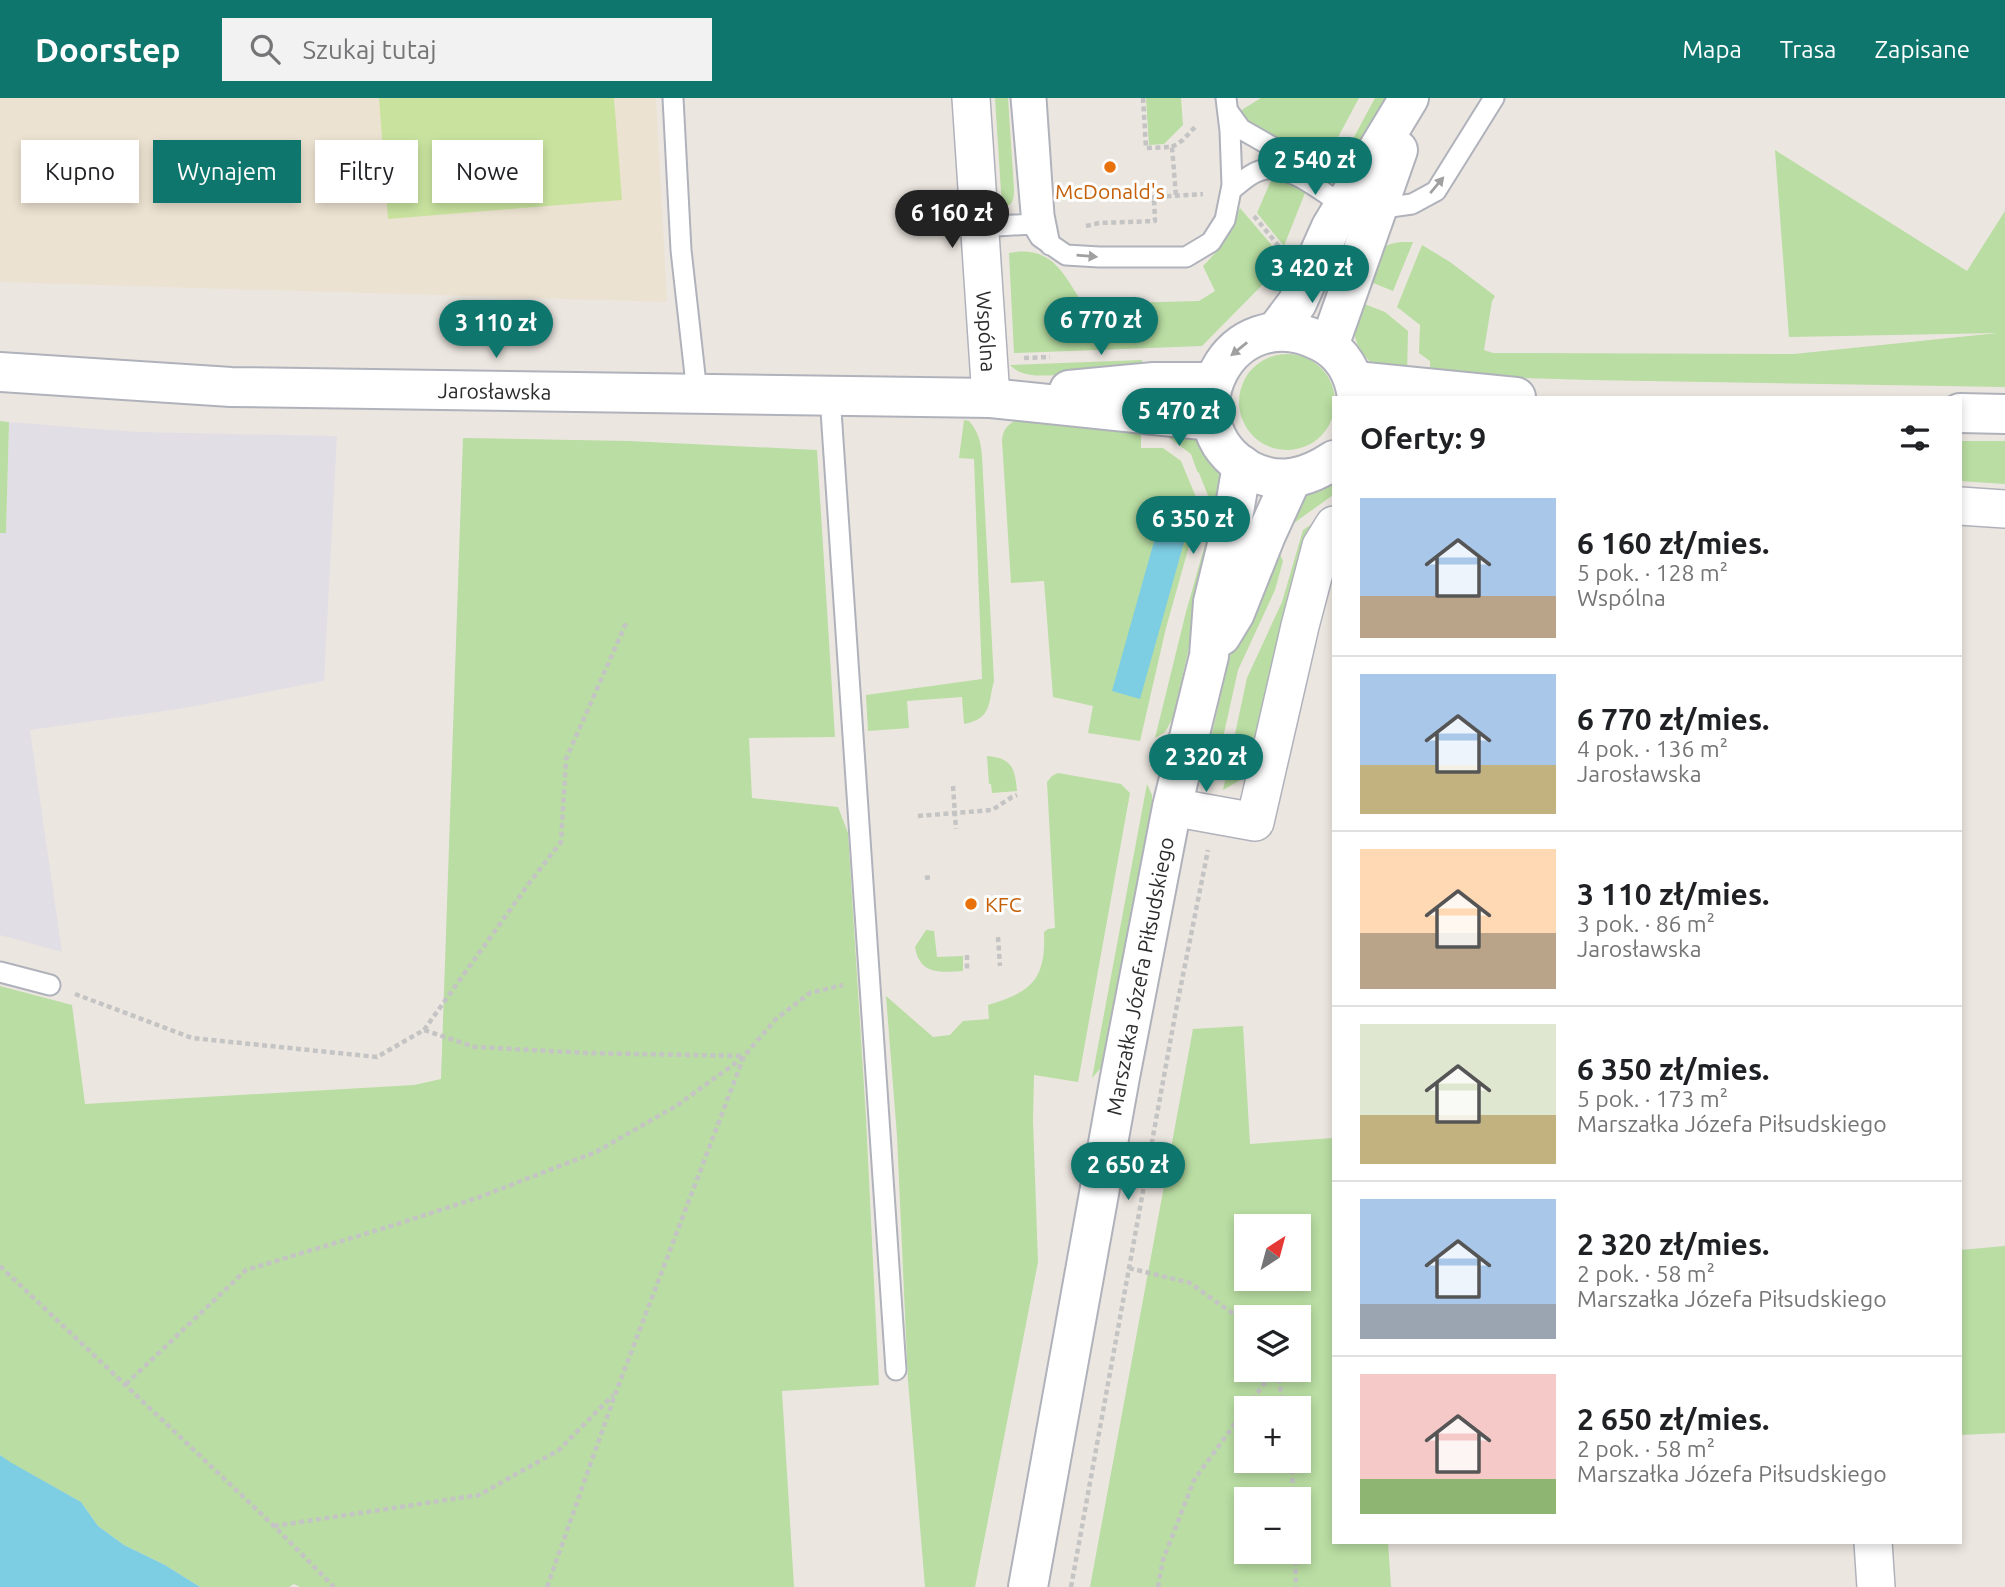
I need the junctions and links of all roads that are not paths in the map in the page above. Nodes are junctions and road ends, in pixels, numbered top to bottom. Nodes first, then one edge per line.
1 (673, 98) edge
2 (971, 98) edge
3 (1021, 98) edge
4 (1036, 98) edge
5 (1409, 98) edge
6 (1420, 98) edge
7 (1494, 98) edge
8 (1227, 105) edge
9 (1370, 163) junction
10 (1231, 190) junction
11 (1360, 207) junction
12 (1039, 224) junction
13 (979, 227) junction
14 (1276, 331) junction
15 (1329, 346) junction
16 (0, 372) edge
17 (1214, 382) junction
18 (1356, 389) edge
19 (697, 393) junction
20 (830, 396) junction
21 (1496, 396) edge
22 (991, 398) junction
23 (1962, 413) edge
24 (2005, 414) edge
25 (1212, 421) junction
26 (1332, 461) edge
27 (1242, 465) junction
28 (1292, 478) junction
29 (1962, 506) edge
30 (2005, 509) edge
31 (1332, 528) edge
32 (1209, 656) junction
33 (1172, 807) junction
34 (0, 972) edge
35 (50, 985) road end
36 (896, 1370) dead end
37 (1873, 1544) edge
38 (1028, 1587) edge
39 (1875, 1587) edge

1 - 19 lane
2 - 13 street, Wspólna
3 - 12 lane
4 - 12 lane
5 - 9 main road
6 - 11 main road
11 -> 7 lane
8 - 9 lane
8 - 10 lane
9 - 11 main road
10 - 11 lane
12 -> 10 lane
11 - 14 main road
11 - 15 main road
12 - 13 lane
13 - 22 street, Wspólna
14 - 15 main road
14 -> 17 main road
15 - 18 main road
16 - 19 main road, Jarosławska
17 - 22 main road, Jarosławska
17 - 25 main road
18 - 21 main road
19 - 20 main road, Jarosławska
20 - 22 main road, Jarosławska
20 - 36 lane
22 - 25 main road, Jarosławska
23 - 24 main road
25 - 27 main road
26 - 28 main road
27 - 28 main road
27 - 32 main road, Marszałka Józefa Piłsudskiego
28 - 32 main road, Marszałka Józefa Piłsudskiego
29 - 30 street
31 - 33 street
32 - 33 main road, Marszałka Józefa Piłsudskiego
33 - 38 main road, Marszałka Józefa Piłsudskiego
34 - 35 lane
37 - 39 street

